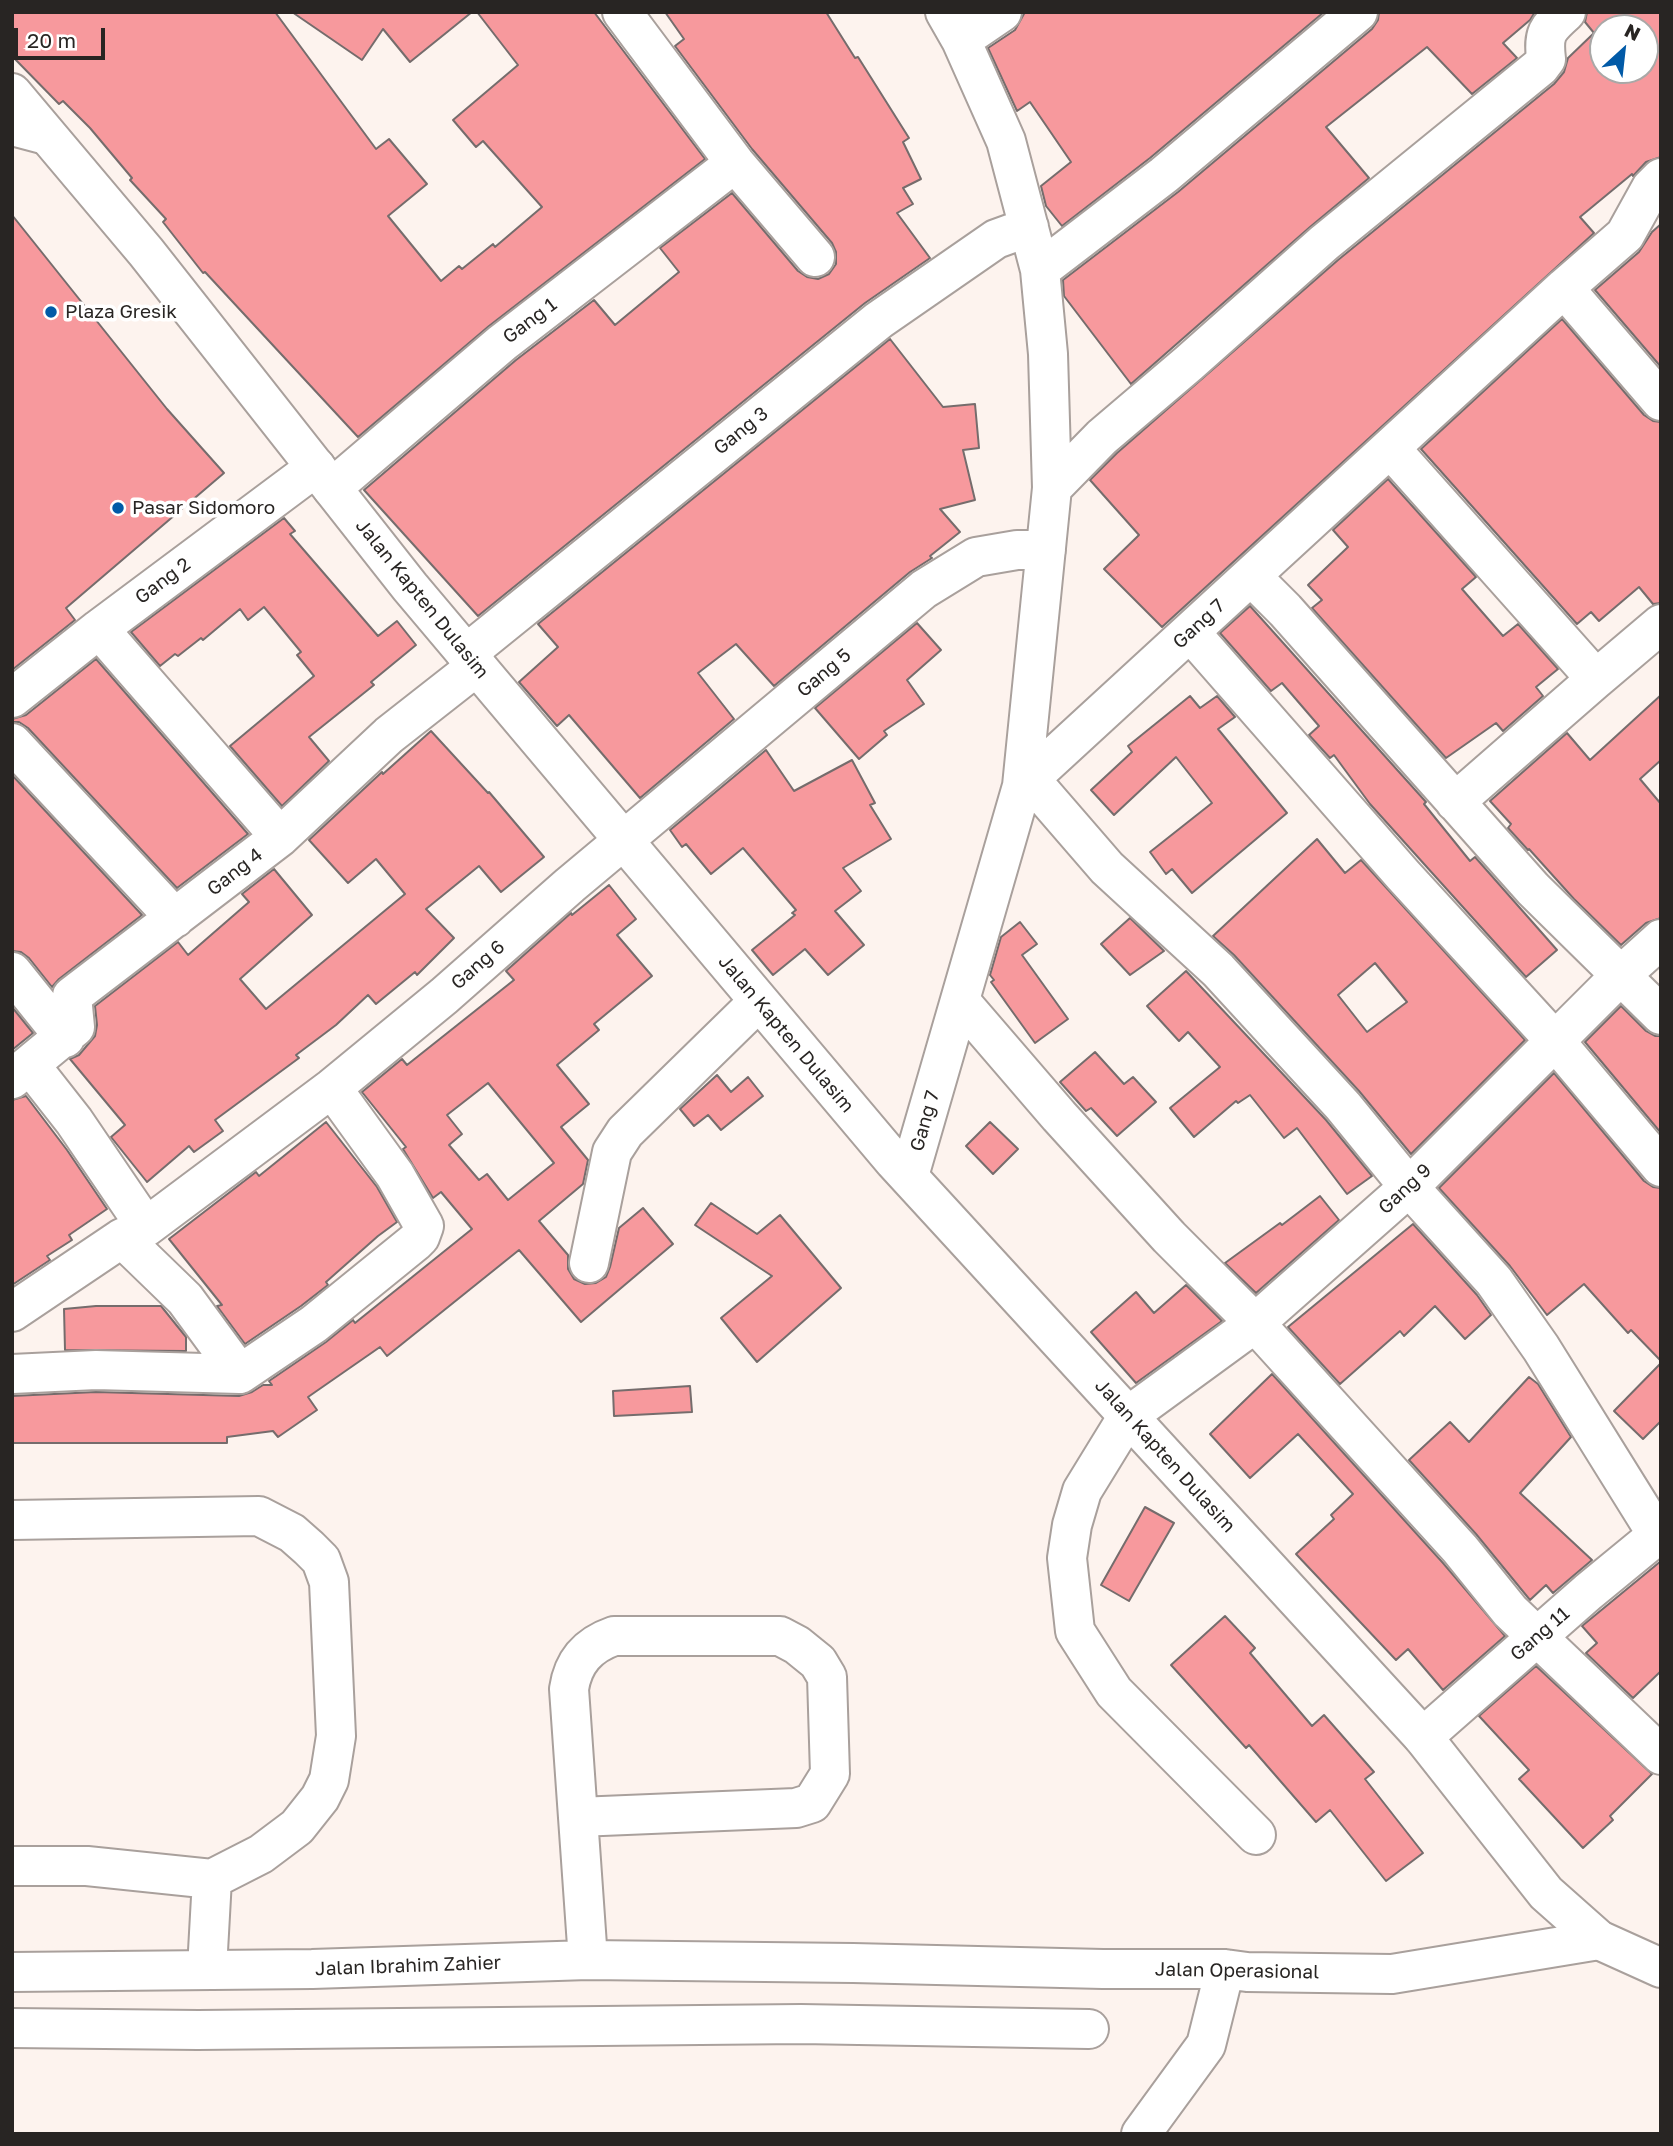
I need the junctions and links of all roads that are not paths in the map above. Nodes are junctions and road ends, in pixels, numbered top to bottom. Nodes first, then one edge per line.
1 (622, 12) edge
2 (1002, 12) edge
3 (1358, 12) edge
4 (1566, 12) edge
5 (953, 26) edge
6 (12, 93) edge
7 (29, 130) edge
8 (735, 163) junction
9 (1654, 203) edge
10 (1028, 227) junction
11 (815, 257) dead end
12 (1040, 270) junction
13 (1564, 288) junction
14 (1661, 401) edge
15 (1390, 448) junction
16 (324, 477) junction
17 (1052, 488) junction
18 (1046, 550) junction
19 (1251, 576) junction
20 (1661, 624) edge
21 (99, 629) junction
22 (1190, 632) junction
23 (472, 660) junction
24 (1596, 679) junction
25 (12, 698) edge
26 (12, 743) edge
27 (1026, 783) junction
28 (1455, 802) junction
29 (280, 837) junction
30 (623, 841) junction
31 (175, 918) junction
32 (1661, 939) edge
33 (12, 972) edge
34 (1620, 976) junction
35 (960, 1001) junction
36 (758, 1002) junction
37 (1661, 1015) edge
38 (65, 1038) junction
39 (1555, 1041) junction
40 (21, 1072) edge
41 (332, 1088) junction
42 (1661, 1167) edge
43 (909, 1175) junction
44 (1409, 1187) junction
45 (134, 1232) junction
46 (589, 1263) dead end
47 (12, 1312) edge
48 (1254, 1324) junction
49 (12, 1374) edge
50 (240, 1374) junction
51 (1128, 1416) junction
52 (12, 1520) edge
53 (1660, 1535) edge
54 (1538, 1636) junction
55 (1423, 1737) junction
56 (1661, 1755) edge
57 (578, 1817) junction
58 (1256, 1835) dead end
59 (12, 1866) edge
60 (212, 1879) junction
61 (1599, 1940) junction
62 (587, 1960) junction
63 (805, 1962) junction
64 (1661, 1968) edge
65 (207, 1969) junction
66 (312, 1969) junction
67 (1225, 1969) junction
68 (12, 1972) edge
69 (801, 2024) junction
70 (12, 2028) edge
71 (311, 2028) junction
72 (1089, 2029) dead end
73 (1142, 2134) edge

1 - 8 street
2 - 5 street
3 - 12 street
4 - 17 street
5 - 10 street
6 - 7 street, Jalan Kapten Dulasim
7 - 16 street, Jalan Kapten Dulasim
8 - 11 street
8 - 16 street, Gang 1
9 - 13 street, Gang 7
10 - 12 street
10 - 23 street, Gang 3
12 - 17 street
13 - 14 street
13 - 15 street, Gang 7
15 - 19 street, Gang 7
15 - 24 street
16 - 21 street, Gang 2
16 - 23 street, Jalan Kapten Dulasim
17 - 18 street
18 - 27 street
18 - 30 street, Gang 5
19 - 22 street, Gang 7
19 - 28 street
20 - 24 street
21 - 25 street, Gang 2
21 - 29 street
22 - 27 street, Gang 7
22 - 39 street
23 - 29 street, Gang 4
23 - 30 street, Jalan Kapten Dulasim
24 - 28 street
26 - 31 street
27 - 35 street, Gang 7
27 - 44 street
28 - 34 street
29 - 31 street, Gang 4
30 - 36 street, Jalan Kapten Dulasim
30 - 41 street, Gang 6
31 - 38 street, Gang 4
32 - 34 street, Gang 9
33 - 38 street
34 - 37 street
34 - 39 street, Gang 9
35 - 43 street, Gang 7
35 - 48 street
36 - 43 street, Jalan Kapten Dulasim
36 - 46 street
38 - 40 street
39 - 42 street
39 - 44 street, Gang 9
40 - 45 street
41 - 45 street, Gang 6
41 - 50 street
43 - 51 street, Jalan Kapten Dulasim
44 - 48 street, Gang 9
44 - 53 street
45 - 47 street, Gang 6
45 - 50 street
48 - 51 street, Gang 9
48 - 54 street
49 - 50 street
51 - 55 street, Jalan Kapten Dulasim
51 - 58 street
52 - 60 street
53 - 54 street, Gang 11
54 - 55 street, Gang 11
54 - 56 street
55 - 61 street, Jalan Kapten Dulasim
57 - 57 street
57 - 62 street
59 - 60 street
60 - 65 street
61 - 64 street
61 - 67 street, Jalan Operasional
62 - 63 street, Jalan Ibrahim Zahier
62 - 66 street, Jalan Ibrahim Zahier
63 - 67 street, Jalan Operasional
63 - 69 street
65 - 66 street, Jalan Ibrahim Zahier
65 - 68 street, Jalan Ibrahim Zahier
66 - 71 street
67 - 73 street
69 - 71 street
69 - 72 street
70 - 71 street

